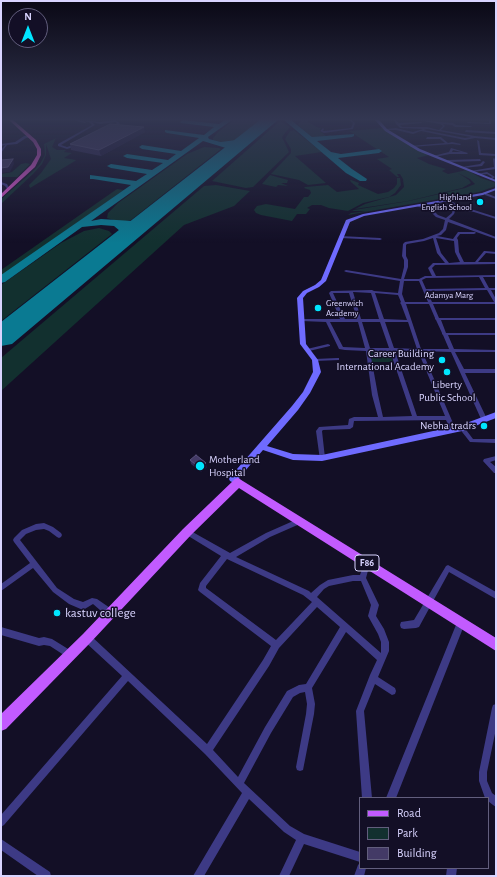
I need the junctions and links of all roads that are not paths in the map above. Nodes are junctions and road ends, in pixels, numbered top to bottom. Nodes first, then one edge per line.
1 (36, 161) edge
2 (448, 161) edge
3 (494, 161) edge
4 (484, 162) dead end
5 (463, 167) junction
6 (480, 170) junction
7 (472, 171) junction
8 (487, 173) junction
9 (478, 174) junction
10 (491, 179) junction
11 (496, 182) edge
12 (1, 183) edge
13 (496, 189) edge
14 (6, 191) edge
15 (486, 194) junction
16 (1, 197) edge
17 (496, 198) edge
18 (449, 200) junction
19 (419, 206) junction
20 (455, 208) junction
21 (496, 218) edge
22 (447, 219) junction
23 (477, 232) junction
24 (341, 237) junction
25 (434, 237) junction
26 (496, 238) edge
27 (380, 239) dead end
28 (456, 240) junction
29 (496, 253) edge
30 (448, 264) junction
31 (464, 264) junction
32 (475, 264) junction
33 (496, 264) edge
34 (346, 271) dead end
35 (480, 276) junction
36 (496, 276) edge
37 (434, 277) junction
38 (402, 280) junction
39 (420, 280) junction
40 (488, 289) junction
41 (496, 289) edge
42 (424, 290) junction
43 (351, 291) junction
44 (372, 291) junction
45 (400, 294) junction
46 (496, 302) edge
47 (402, 303) junction
48 (430, 303) junction
49 (437, 319) junction
50 (496, 319) edge
51 (301, 320) junction
52 (343, 320) junction
53 (328, 321) junction
54 (361, 321) junction
55 (382, 321) junction
56 (409, 321) junction
57 (444, 334) junction
58 (496, 334) edge
59 (328, 345) dead end
60 (392, 349) junction
61 (309, 350) junction
62 (368, 350) junction
63 (420, 351) junction
64 (452, 352) junction
65 (496, 352) edge
66 (338, 359) dead end
67 (315, 360) junction
68 (462, 371) junction
69 (496, 371) edge
70 (495, 415) edge
71 (380, 418) junction
72 (415, 418) junction
73 (448, 418) junction
74 (484, 419) junction
75 (458, 429) junction
76 (496, 441) edge
77 (262, 447) junction
78 (322, 458) junction
79 (496, 458) edge
80 (496, 471) edge
81 (238, 482) junction
82 (300, 521) junction
83 (187, 532) junction
84 (58, 536) dead end
85 (228, 556) junction
86 (367, 563) junction
87 (33, 564) junction
88 (363, 578) junction
89 (1, 588) edge
90 (496, 596) edge
91 (314, 600) junction
92 (428, 602) junction
93 (110, 613) junction
94 (461, 623) junction
95 (404, 625) dead end
96 (345, 626) junction
97 (1, 631) edge
98 (87, 638) junction
99 (496, 645) edge
100 (276, 646) junction
101 (70, 655) junction
102 (382, 659) junction
103 (128, 676) junction
104 (373, 678) junction
105 (308, 687) junction
106 (392, 692) dead end
107 (496, 708) edge
108 (1, 724) edge
109 (494, 734) edge
110 (208, 751) junction
111 (300, 767) dead end
112 (239, 784) junction
113 (248, 792) junction
114 (367, 797) edge
115 (391, 797) edge
116 (496, 802) edge
117 (1, 822) edge
118 (302, 838) junction
119 (1, 844) edge
120 (359, 857) edge
121 (46, 876) edge
122 (198, 876) edge
123 (284, 876) edge

1 - 14 highway
2 - 5 main road
3 - 6 street
4 - 5 street
5 - 7 main road
6 - 7 street
6 - 8 street
7 - 9 main road
8 - 9 street
8 - 10 street
9 - 10 main road
10 - 11 main road
12 - 14 street
13 - 15 main road
14 - 16 highway
15 - 17 street
15 - 18 main road
18 - 19 main road
18 - 20 street
19 - 22 street
19 - 24 main road
20 - 21 street
20 - 22 street
22 - 23 street
22 - 25 street
23 - 26 street
23 - 28 street
24 - 27 street
24 - 51 main road
25 - 28 street
25 - 30 street
25 - 38 street
28 - 31 street
29 - 32 street
30 - 31 street
30 - 37 street
31 - 32 street
32 - 33 street
34 - 38 street
35 - 36 street
35 - 37 street
35 - 40 street
37 - 39 street
38 - 39 street
38 - 45 street
39 - 42 street
40 - 41 street
40 - 42 street
40 - 46 street
42 - 48 street
43 - 44 street
43 - 52 street
43 - 54 street
44 - 45 street
44 - 55 street
45 - 47 street
46 - 48 street, Adamya Marg
47 - 48 street, Adamya Marg
47 - 56 street
48 - 49 street
49 - 50 street
49 - 57 street
51 - 53 street
51 - 61 main road
52 - 53 street
52 - 54 street
53 - 62 street
54 - 55 street
54 - 62 street
55 - 56 street
55 - 60 street
56 - 63 street
57 - 58 street
57 - 64 street
59 - 61 street
60 - 62 street
60 - 63 street
60 - 72 street
61 - 67 main road
62 - 71 street
63 - 64 street
63 - 73 street
64 - 65 street
64 - 68 street
66 - 67 street
67 - 77 main road
68 - 69 street
68 - 74 street
70 - 74 main road
71 - 72 street
71 - 78 street
72 - 73 street
73 - 75 street
74 - 75 main road
75 - 76 street
75 - 78 main road
77 - 78 main road
77 - 81 main road
79 - 80 street
81 - 82 main road, F86
81 - 83 main road
82 - 85 street
82 - 86 main road, F86
83 - 85 street
83 - 93 main road
84 - 87 street
85 - 91 street
85 - 100 street
86 - 88 street
86 - 92 main road, F86
87 - 89 street
87 - 93 street
88 - 91 street
88 - 102 street
90 - 92 street
91 - 96 street
91 - 100 street
92 - 94 main road, F86
92 - 95 street
93 - 98 main road
94 - 99 main road, F86
94 - 115 street
96 - 102 street
96 - 105 street
97 - 101 street
98 - 101 main road
98 - 103 street
100 - 110 street
101 - 108 main road
102 - 104 street
103 - 110 street
103 - 117 street
104 - 106 street
104 - 114 street
105 - 111 street
105 - 112 street
107 - 109 street
109 - 116 street
110 - 112 street
112 - 113 street
113 - 118 street
113 - 122 street
118 - 120 street
118 - 123 street
119 - 121 street

